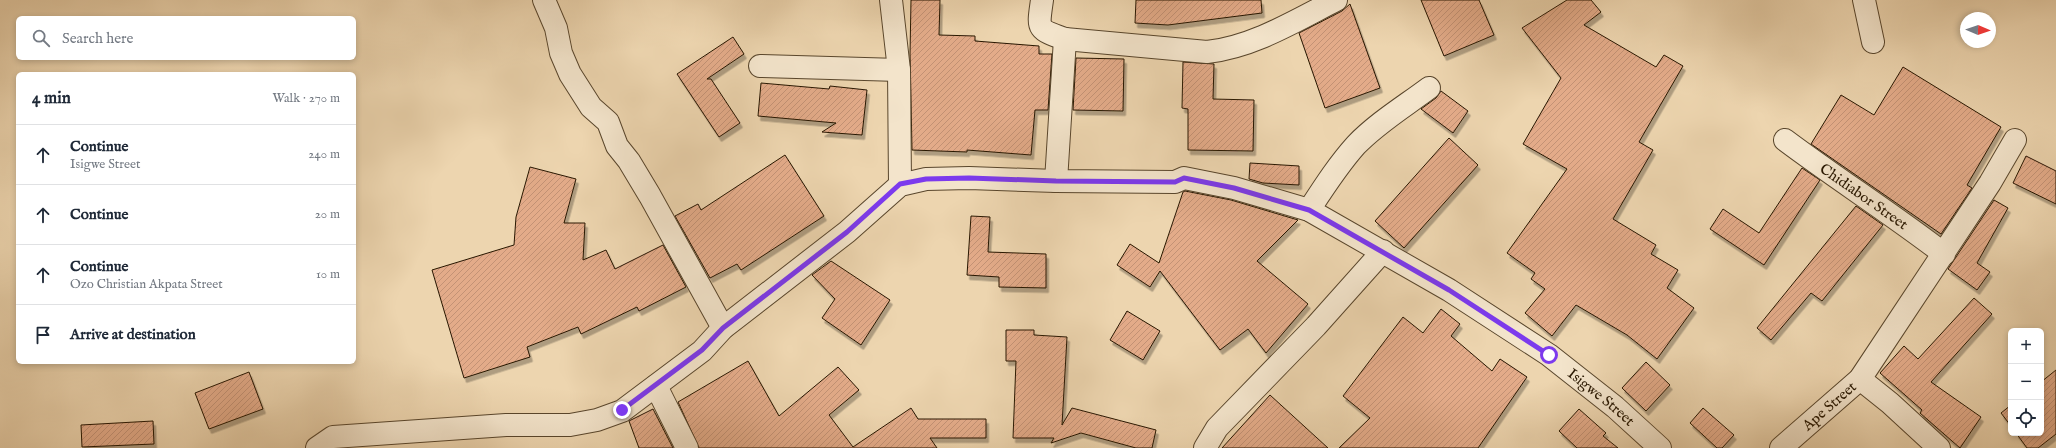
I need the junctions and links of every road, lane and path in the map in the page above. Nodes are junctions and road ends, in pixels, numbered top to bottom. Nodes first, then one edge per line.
1 (544, 0) edge
2 (891, 0) edge
3 (1042, 0) edge
4 (1336, 0) edge
5 (1864, 0) edge
6 (1065, 39) junction
7 (1873, 42) dead end
8 (760, 66) dead end
9 (899, 70) junction
10 (1429, 88) dead end
11 (1784, 140) dead end
12 (2016, 140) dead end
13 (1056, 181) junction
14 (900, 184) junction
15 (1309, 210) junction
16 (1383, 251) junction
17 (1944, 254) junction
18 (723, 328) junction
19 (1860, 379) junction
20 (656, 386) junction
21 (317, 448) edge
22 (687, 448) edge
23 (1205, 448) edge
24 (1660, 448) edge
25 (1781, 448) edge
26 (1939, 448) edge

1 - 18 street
2 - 9 street
3 - 6 street
4 - 6 street
5 - 7 street
6 - 13 street
8 - 9 street
9 - 14 street
10 - 15 street
11 - 17 street, Chidiabor Street
12 - 17 street, Ape Street
13 - 14 street, Isigwe Street
13 - 15 street, Isigwe Street
14 - 18 street
15 - 16 street, Isigwe Street
16 - 23 street
16 - 24 street, Isigwe Street
17 - 19 street, Ape Street
18 - 20 street
19 - 25 street, Ape Street
19 - 26 street
20 - 21 street
20 - 22 street

